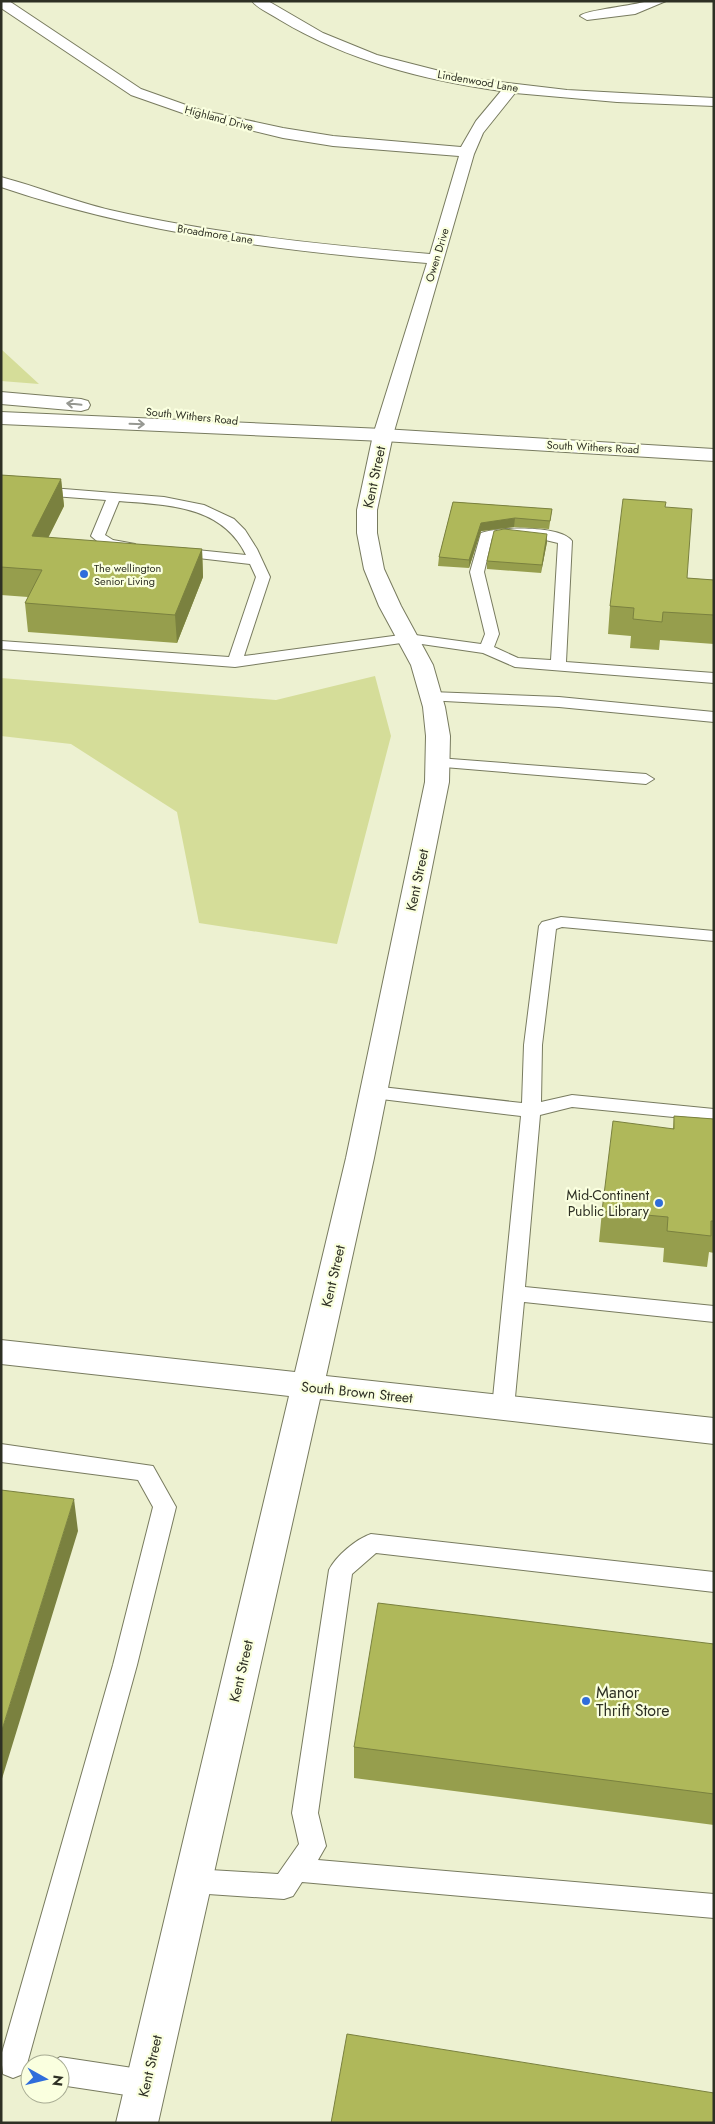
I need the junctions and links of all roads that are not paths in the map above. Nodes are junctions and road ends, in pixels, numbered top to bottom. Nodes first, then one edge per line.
1 (258, 1) edge
2 (660, 1) edge
3 (1, 2) edge
4 (587, 16) dead end
5 (512, 88) junction
6 (714, 102) edge
7 (466, 152) junction
8 (1, 182) edge
9 (435, 258) junction
10 (1, 398) edge
11 (1, 418) edge
12 (383, 435) junction
13 (714, 455) edge
14 (1, 488) edge
15 (114, 497) junction
16 (140, 548) edge
17 (160, 550) edge
18 (256, 560) junction
19 (408, 638) junction
20 (1, 645) edge
21 (486, 649) junction
22 (235, 662) junction
23 (558, 666) junction
24 (714, 678) edge
25 (432, 697) junction
26 (714, 717) edge
27 (438, 763) junction
28 (646, 779) dead end
29 (714, 936) edge
30 (373, 1092) junction
31 (532, 1111) junction
32 (714, 1114) edge
33 (514, 1293) junction
34 (714, 1314) edge
35 (1, 1352) edge
36 (307, 1386) junction
37 (504, 1408) junction
38 (714, 1431) edge
39 (1, 1453) edge
40 (714, 1582) edge
41 (297, 1870) junction
42 (193, 1881) junction
43 (714, 1906) edge
44 (15, 2064) edge
45 (70, 2073) edge
46 (146, 2084) junction
47 (137, 2123) edge

1 - 5 street, Lindenwood Lane
2 - 4 street
3 - 7 street, Highland Drive
5 - 6 street, Lindenwood Lane
5 - 7 street, Owen Drive
7 - 9 street, Owen Drive
8 - 9 street, Broadmore Lane
9 - 12 street, Owen Drive
12 -> 10 street, South Withers Road
11 -> 12 street, South Withers Road
12 - 13 street, South Withers Road
12 - 19 street, Kent Street
14 - 15 lane
15 - 16 lane
15 - 18 lane
17 - 18 lane
18 - 22 lane
19 - 21 lane
19 - 22 lane
19 - 25 street, Kent Street
20 - 22 lane
21 - 23 lane
21 - 23 lane
23 - 24 lane
25 - 26 lane
25 - 27 street, Kent Street
27 - 28 lane
27 - 30 street, Kent Street
29 - 31 lane
30 - 31 lane
30 - 36 street, Kent Street
31 - 32 lane
31 - 33 lane
33 - 34 lane
33 - 37 lane
35 - 36 street, South Brown Street
36 - 37 street, South Brown Street
36 - 42 street, Kent Street
37 - 38 street, South Brown Street
39 - 44 lane
40 - 41 lane
41 - 42 lane
41 - 43 lane
42 - 46 street, Kent Street
45 - 46 lane
46 - 47 street, Kent Street

